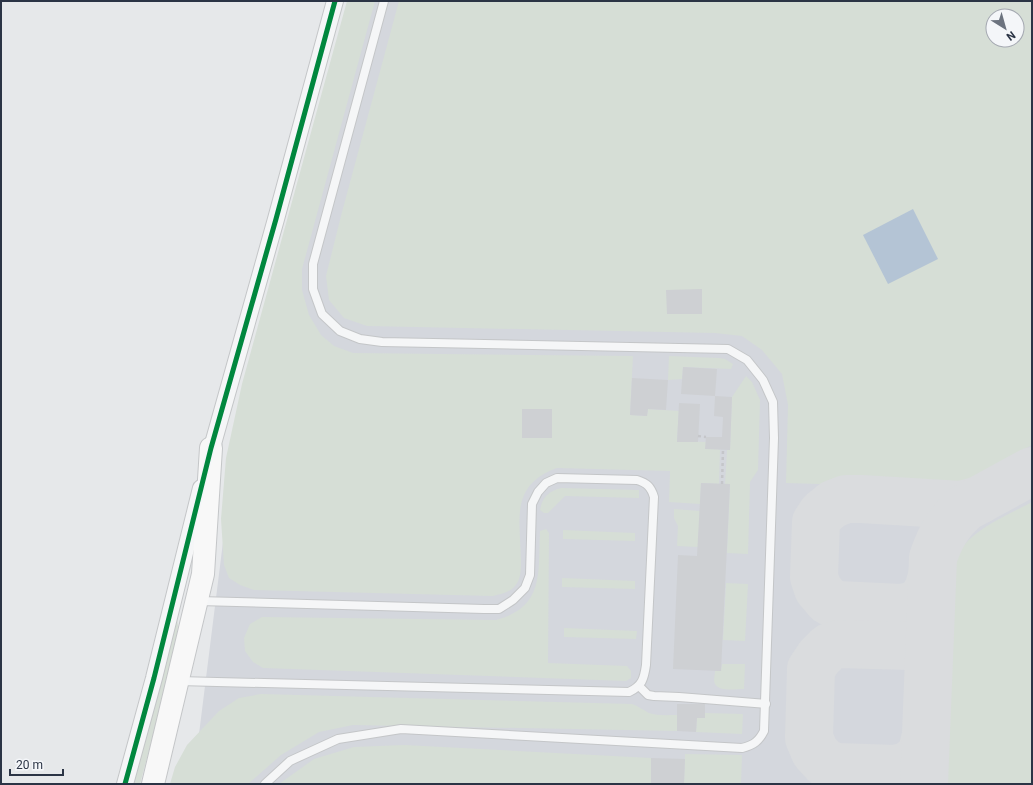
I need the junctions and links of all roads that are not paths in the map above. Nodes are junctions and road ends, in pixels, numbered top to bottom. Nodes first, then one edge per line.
1 (335, 1) edge
2 (384, 1) edge
3 (211, 448) junction
4 (196, 601) junction
5 (178, 681) junction
6 (639, 686) junction
7 (766, 704) junction
8 (124, 784) edge
9 (153, 784) edge
10 (265, 784) edge

1 - 3 street
2 - 7 lane
3 - 4 street
3 - 8 street
4 - 5 street
4 - 6 lane
5 - 6 lane
5 - 9 street
6 - 7 lane
7 - 10 lane

